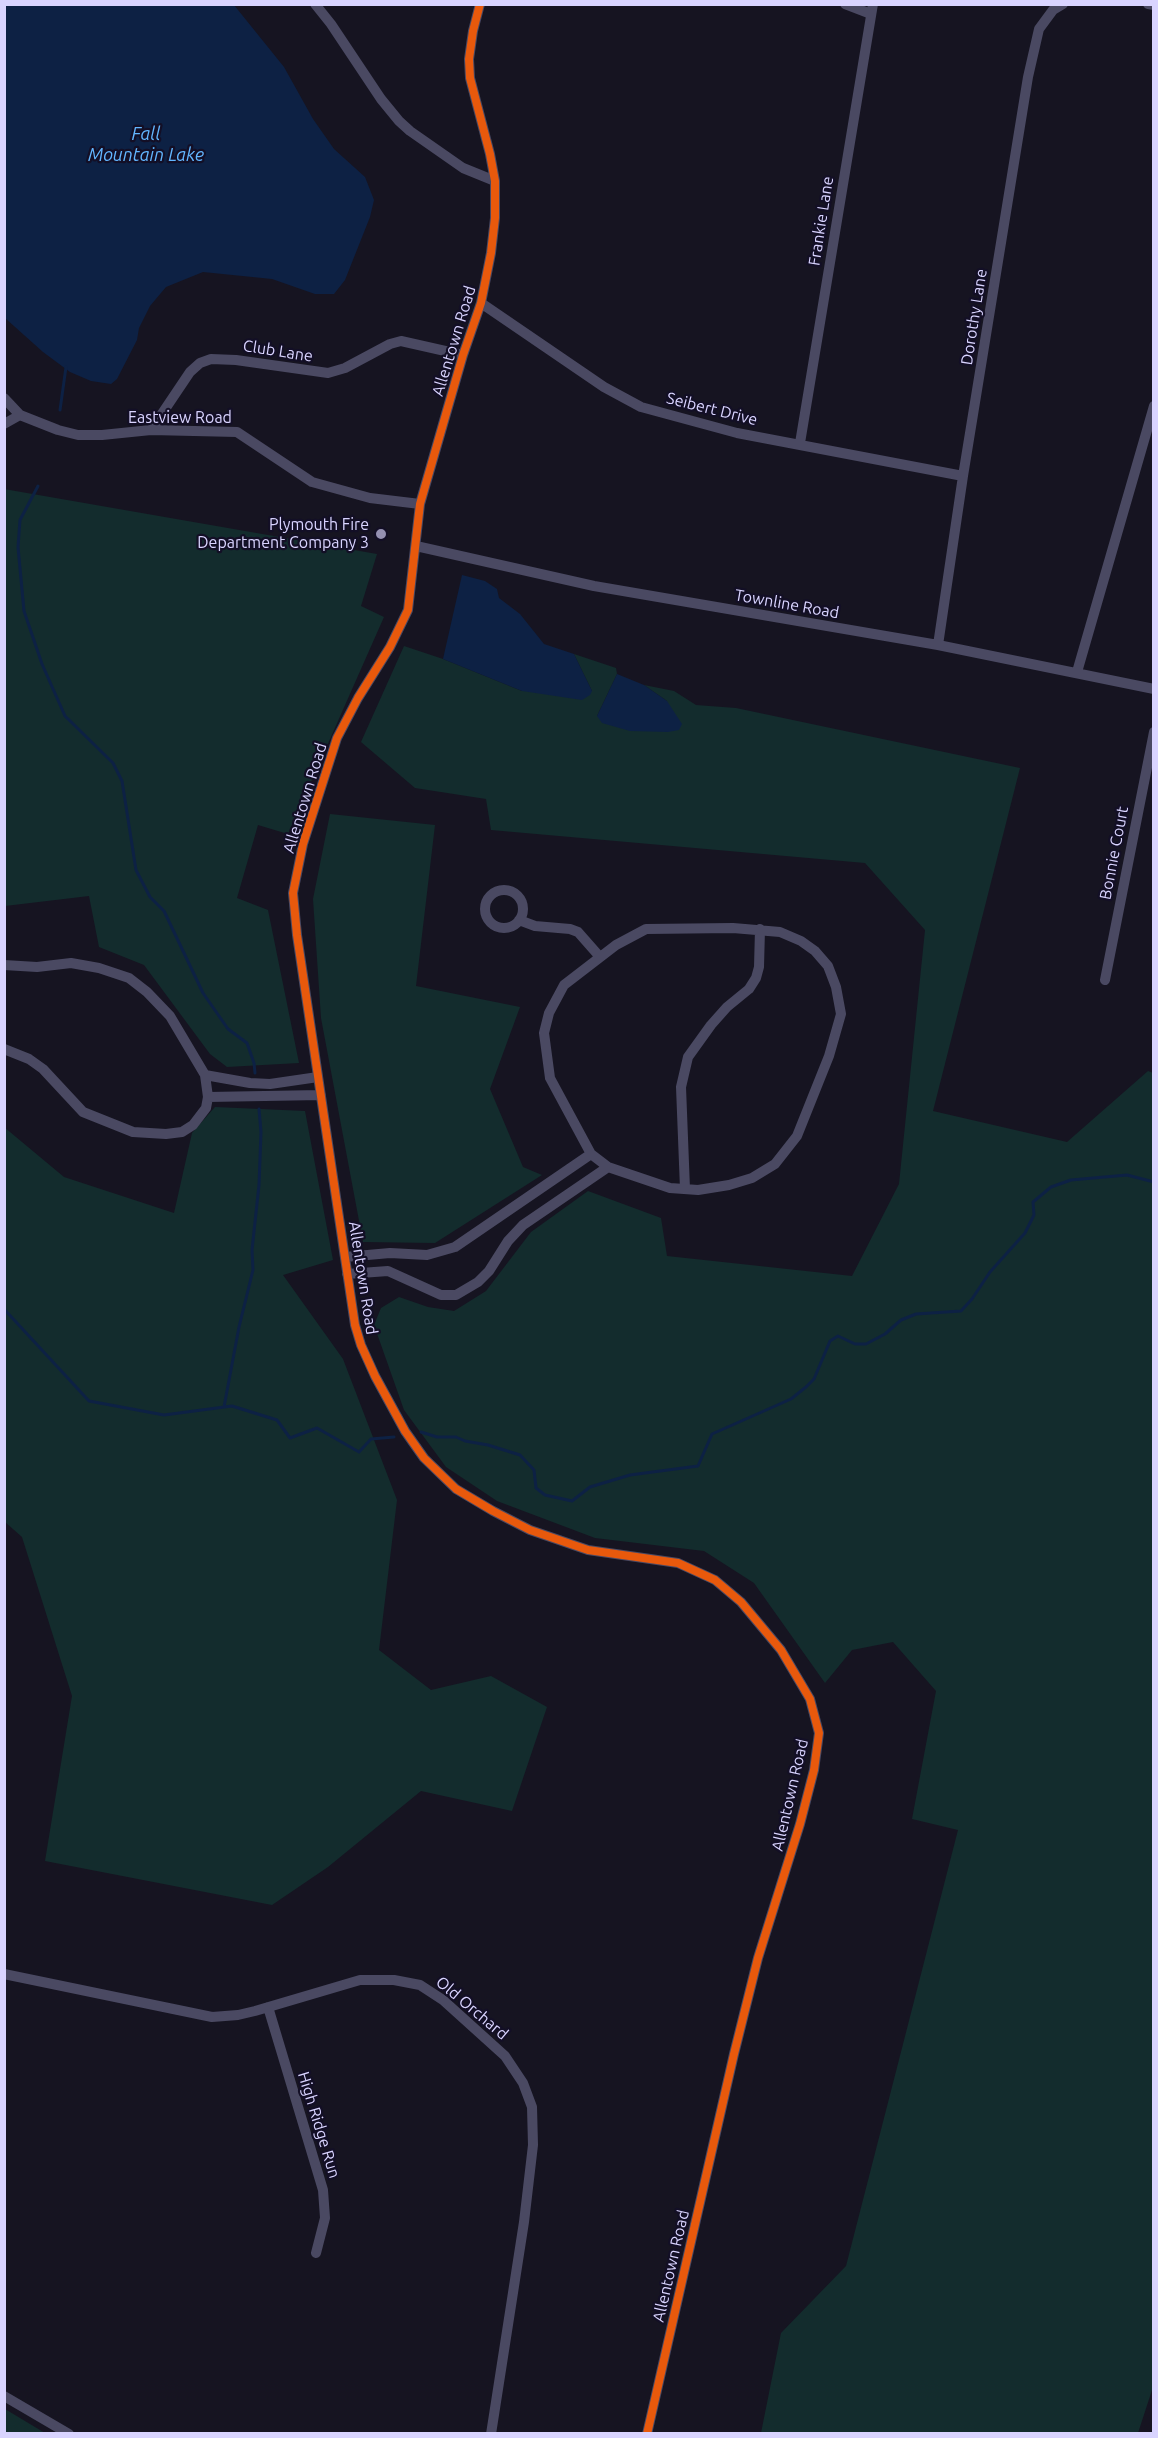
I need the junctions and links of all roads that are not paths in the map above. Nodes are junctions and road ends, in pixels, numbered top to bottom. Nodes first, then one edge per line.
1 (315, 4) edge
2 (480, 4) edge
3 (845, 4) edge
4 (1063, 4) edge
5 (1148, 4) edge
6 (1154, 5) edge
7 (872, 9) edge
8 (495, 181) junction
9 (482, 303) junction
10 (463, 355) junction
11 (4, 398) edge
12 (1154, 406) edge
13 (20, 415) junction
14 (4, 424) edge
15 (151, 430) junction
16 (800, 443) junction
17 (963, 476) junction
18 (420, 504) junction
19 (416, 546) junction
20 (938, 645) junction
21 (1077, 672) junction
22 (1154, 689) edge
23 (1154, 732) edge
24 (519, 920) dead end
25 (760, 929) junction
26 (600, 957) junction
27 (4, 965) edge
28 (1105, 980) dead end
29 (4, 1049) edge
30 (205, 1075) junction
31 (318, 1077) junction
32 (321, 1095) junction
33 (208, 1097) junction
34 (591, 1154) junction
35 (608, 1167) junction
36 (685, 1189) junction
37 (345, 1257) junction
38 (347, 1274) junction
39 (4, 1974) edge
40 (268, 2007) junction
41 (316, 2253) dead end
42 (4, 2396) edge
43 (69, 2433) edge
44 (491, 2433) edge
45 (647, 2433) edge

1 - 8 street
2 - 8 street, Allentown Road
3 - 7 street
4 - 17 street, Dorothy Lane
5 - 6 street
7 - 16 street, Frankie Lane
8 - 9 street, Allentown Road
9 - 10 street, Allentown Road
9 - 16 street, Seibert Drive
10 - 15 street, Club Lane
10 - 18 street, Allentown Road
11 - 13 street, Eastview Road
12 - 21 street
13 - 14 street
13 - 15 street, Eastview Road
15 - 18 street, Eastview Road
16 - 17 street, Seibert Drive
17 - 20 street, Dorothy Lane
18 - 19 street, Allentown Road
19 - 20 street, Townline Road
19 - 31 street, Allentown Road
20 - 21 street, Townline Road
21 - 22 street, Townline Road
23 - 28 street, Bonnie Court
24 - 26 street
25 - 26 street
25 - 36 street
25 - 36 street
26 - 34 street
27 - 30 street
29 - 33 street
30 - 31 street
30 - 33 street
31 - 32 street, Allentown Road
32 - 33 street
32 - 37 street, Allentown Road
34 - 35 street
34 - 37 street
35 - 36 street
35 - 38 street
37 - 38 street, Allentown Road
38 - 45 street, Allentown Road
39 - 40 street, Old Orchard
40 - 41 street, High Ridge Run
40 - 44 street, Old Orchard
42 - 43 street

